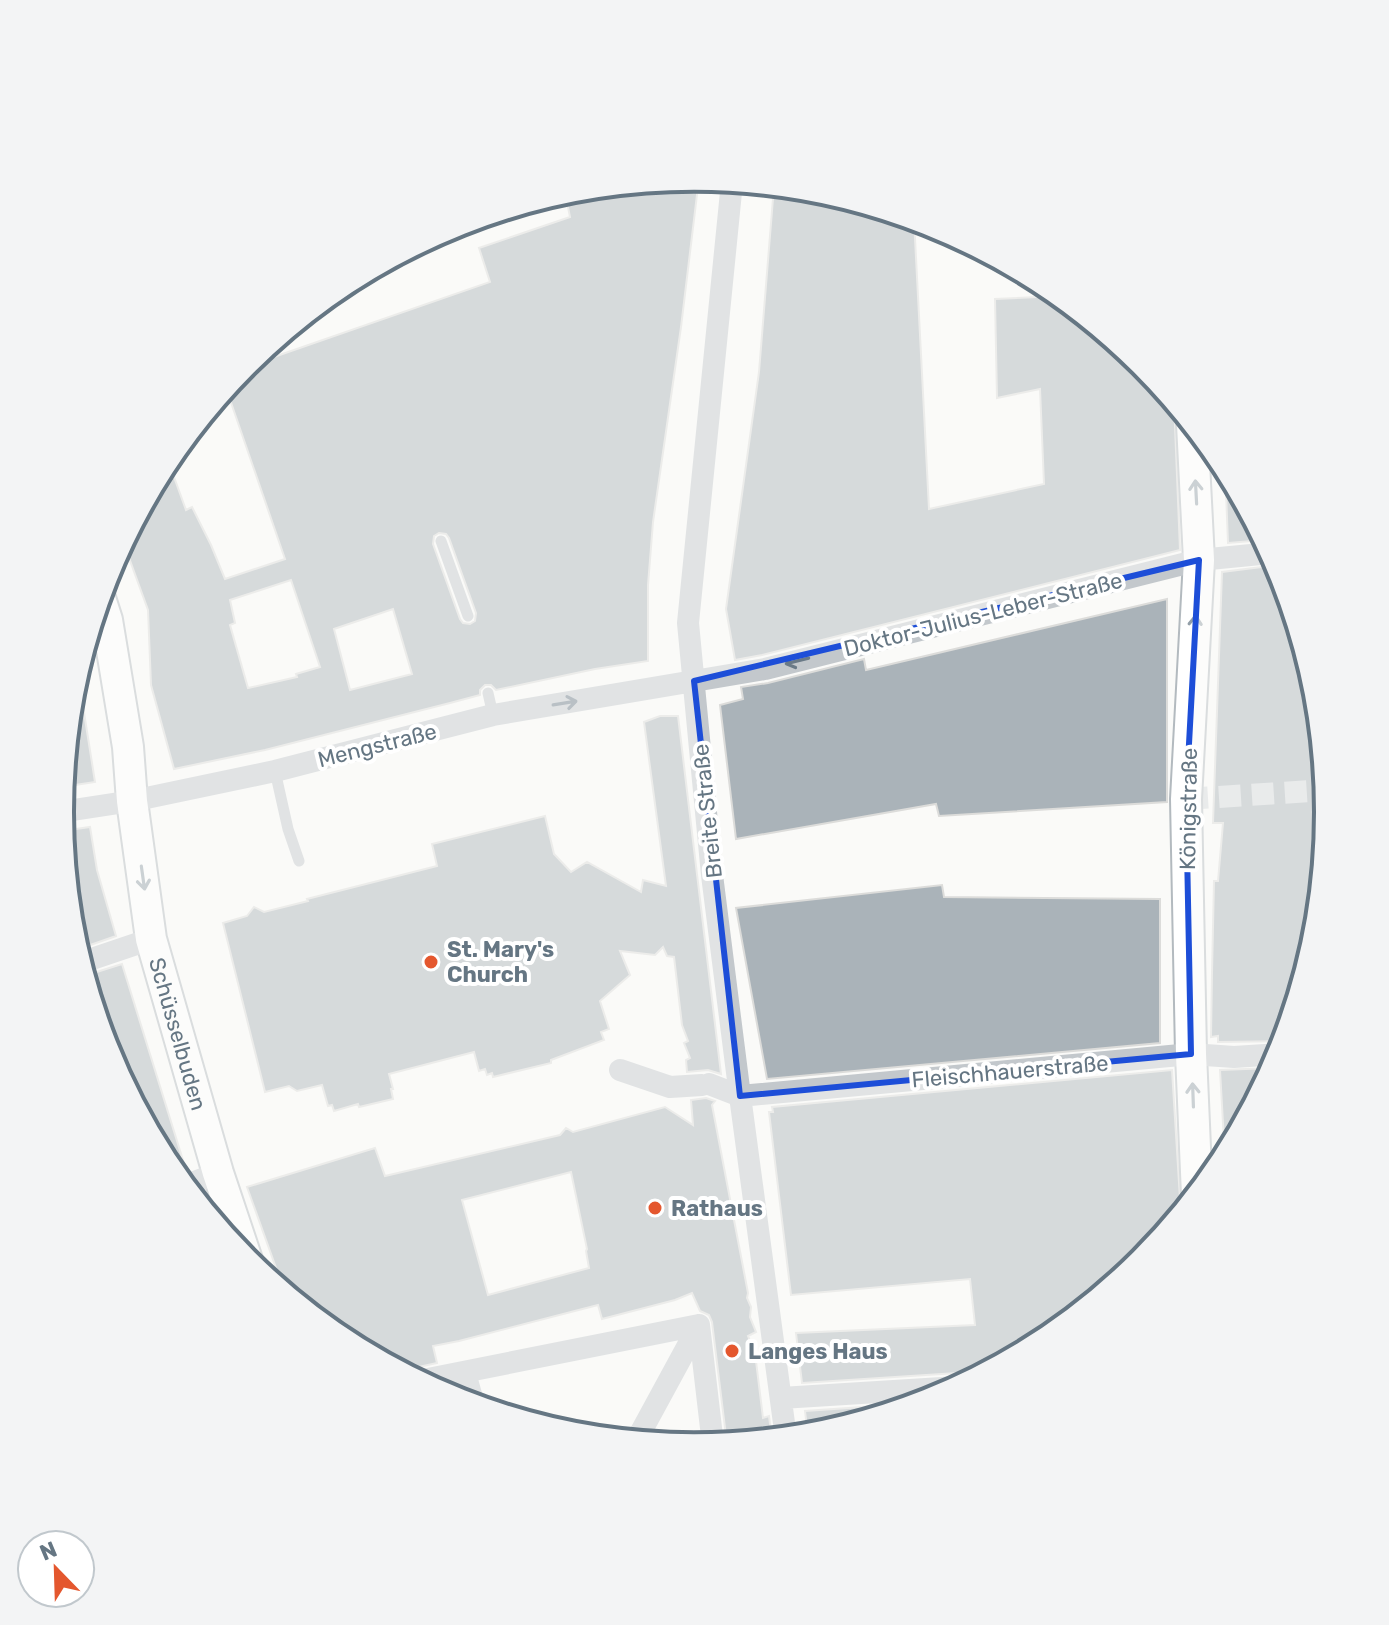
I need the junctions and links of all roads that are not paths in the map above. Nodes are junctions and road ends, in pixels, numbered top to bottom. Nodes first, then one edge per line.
1 (731, 193) edge
2 (1193, 444) edge
3 (441, 541) dead end
4 (1258, 554) edge
5 (1199, 560) junction
6 (468, 616) dead end
7 (106, 617) edge
8 (694, 681) junction
9 (488, 693) dead end
10 (493, 715) junction
11 (275, 771) junction
12 (132, 801) junction
13 (74, 810) edge
14 (299, 861) dead end
15 (151, 939) junction
16 (92, 959) edge
17 (1191, 1054) junction
18 (1266, 1055) edge
19 (620, 1070) dead end
20 (740, 1096) junction
21 (218, 1173) junction
22 (1196, 1177) edge
23 (196, 1181) edge
24 (238, 1232) edge
25 (699, 1325) junction
26 (454, 1375) junction
27 (439, 1378) edge
28 (463, 1388) edge
29 (923, 1389) edge
30 (781, 1398) junction
31 (785, 1426) edge
32 (642, 1431) edge
33 (712, 1433) edge

1 - 8 street, Breite Straße
5 -> 2 street, Königstraße
3 - 6 lane
4 - 5 street, Doktor-Julius-Leber-Straße
5 -> 8 street, Doktor-Julius-Leber-Straße
17 -> 5 street, Königstraße
7 - 12 street, Schüsselbuden
10 -> 8 street, Mengstraße
8 - 20 street, Breite Straße
9 - 10 lane
10 - 11 street, Mengstraße
11 - 12 street, Mengstraße
11 - 14 lane
12 - 13 street, Mengstraße
12 -> 15 street, Schüsselbuden
15 - 16 street
15 - 21 street, Schüsselbuden
17 - 18 street, Fleischhauerstraße
17 - 20 street, Fleischhauerstraße
22 -> 17 street, Königstraße
19 - 20 street
20 - 30 street, Breite Straße
21 - 23 street
21 - 24 street, Schüsselbuden
25 - 26 street
25 - 32 street
25 - 33 street
26 - 27 street
26 - 28 street
29 - 30 street
30 - 31 street, Breite Straße

